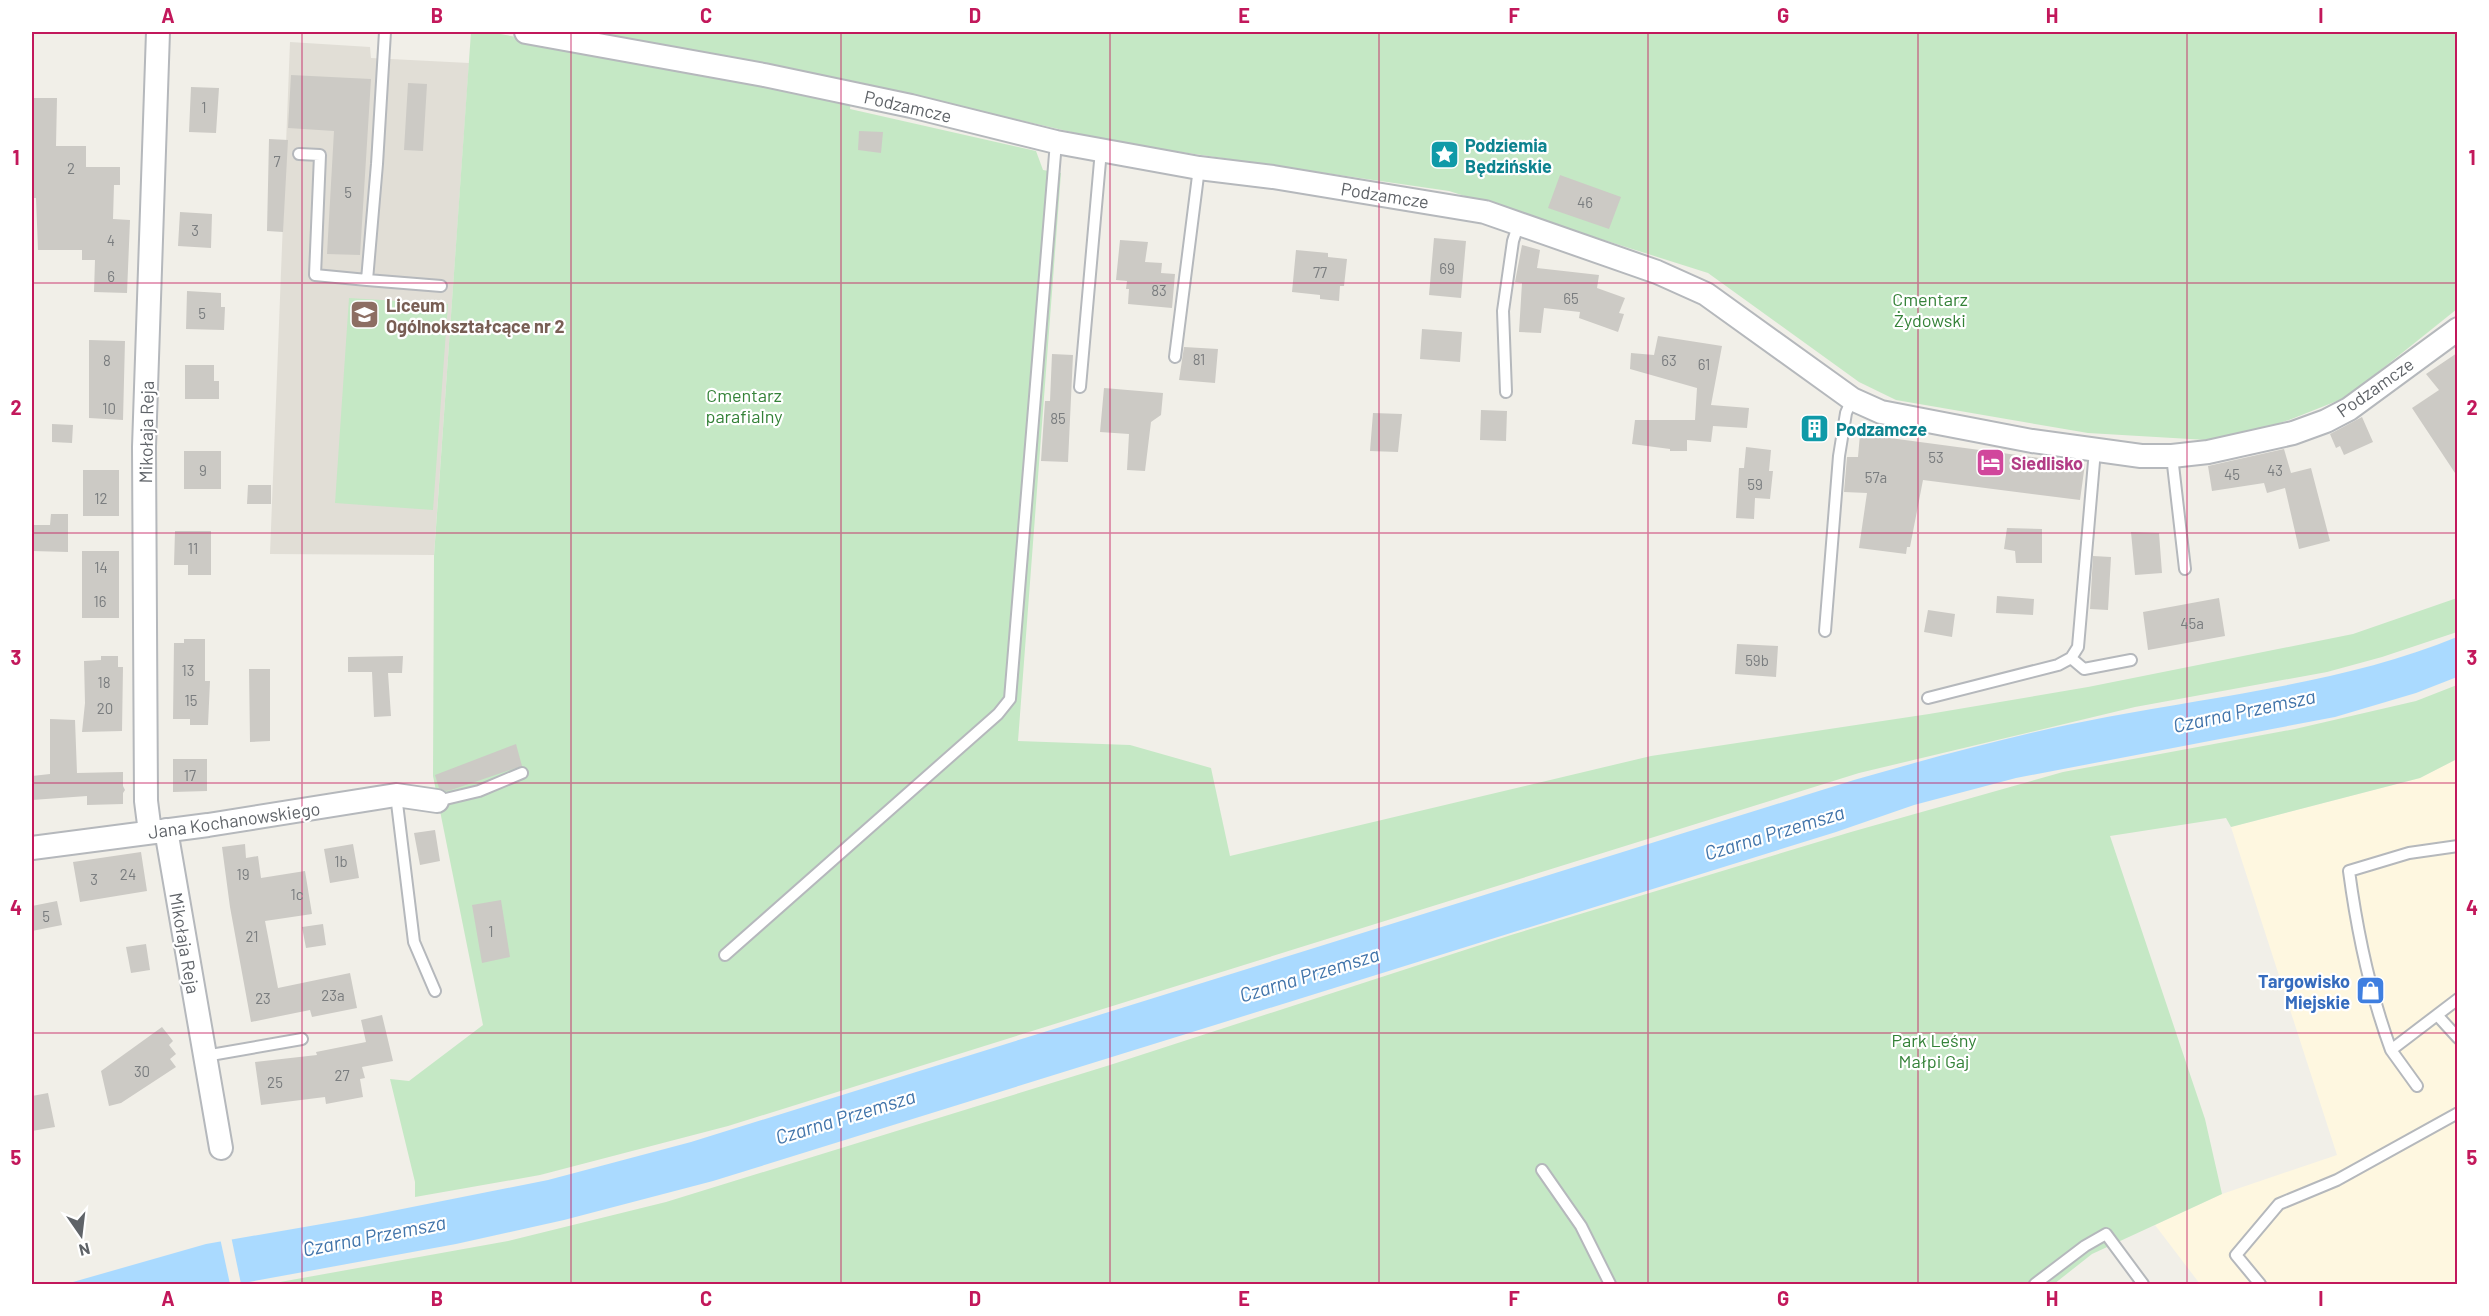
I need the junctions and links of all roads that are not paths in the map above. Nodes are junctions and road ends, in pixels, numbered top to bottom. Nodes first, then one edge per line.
1 (158, 32) edge
2 (385, 32) edge
3 (526, 32) edge
4 (1056, 142) junction
5 (1101, 150) junction
6 (299, 154) dead end
7 (1199, 168) junction
8 (1519, 223) junction
9 (367, 280) junction
10 (441, 286) dead end
11 (2457, 329) edge
12 (1175, 357) dead end
13 (1080, 387) dead end
14 (1506, 392) dead end
15 (1852, 399) junction
16 (2095, 450) junction
17 (2172, 456) junction
18 (2185, 569) dead end
19 (1825, 631) dead end
20 (2071, 658) junction
21 (2131, 660) dead end
22 (1928, 698) dead end
23 (522, 773) dead end
24 (396, 795) junction
25 (436, 801) joint
26 (158, 831) junction
27 (2457, 846) edge
28 (32, 848) edge
29 (725, 955) dead end
30 (435, 991) dead end
31 (2457, 999) edge
32 (2437, 1015) junction
33 (2457, 1038) edge
34 (302, 1039) dead end
35 (2391, 1050) junction
36 (204, 1056) junction
37 (2417, 1086) dead end
38 (2457, 1113) edge
39 (221, 1148) dead end
40 (1542, 1170) dead end
41 (1610, 1284) edge
42 (2035, 1284) edge
43 (2143, 1284) edge
44 (2260, 1284) edge

1 - 26 street, Mikołaja Reja
2 - 9 lane
3 - 4 street, Podzamcze
4 - 5 street, Podzamcze
4 - 29 lane
5 - 7 street, Podzamcze
5 - 13 lane
6 - 9 lane
7 - 8 street, Podzamcze
7 - 12 lane
8 - 14 lane
8 - 15 street, Podzamcze
9 - 10 lane
11 - 17 street, Podzamcze
15 - 16 street, Podzamcze
15 - 19 lane
16 - 17 street, Podzamcze
16 - 20 lane
17 - 18 lane
20 - 21 lane
20 - 22 lane
23 - 25 lane
24 - 25 street, Jana Kochanowskiego
24 - 26 street, Jana Kochanowskiego
24 - 30 lane
26 - 28 street, Jana Kochanowskiego
26 - 36 street, Mikołaja Reja
27 - 35 lane
31 - 32 lane
32 - 33 lane
32 - 35 lane
34 - 36 lane
35 - 37 lane
36 - 39 street, Mikołaja Reja
38 - 44 lane
40 - 41 lane
42 - 43 lane

